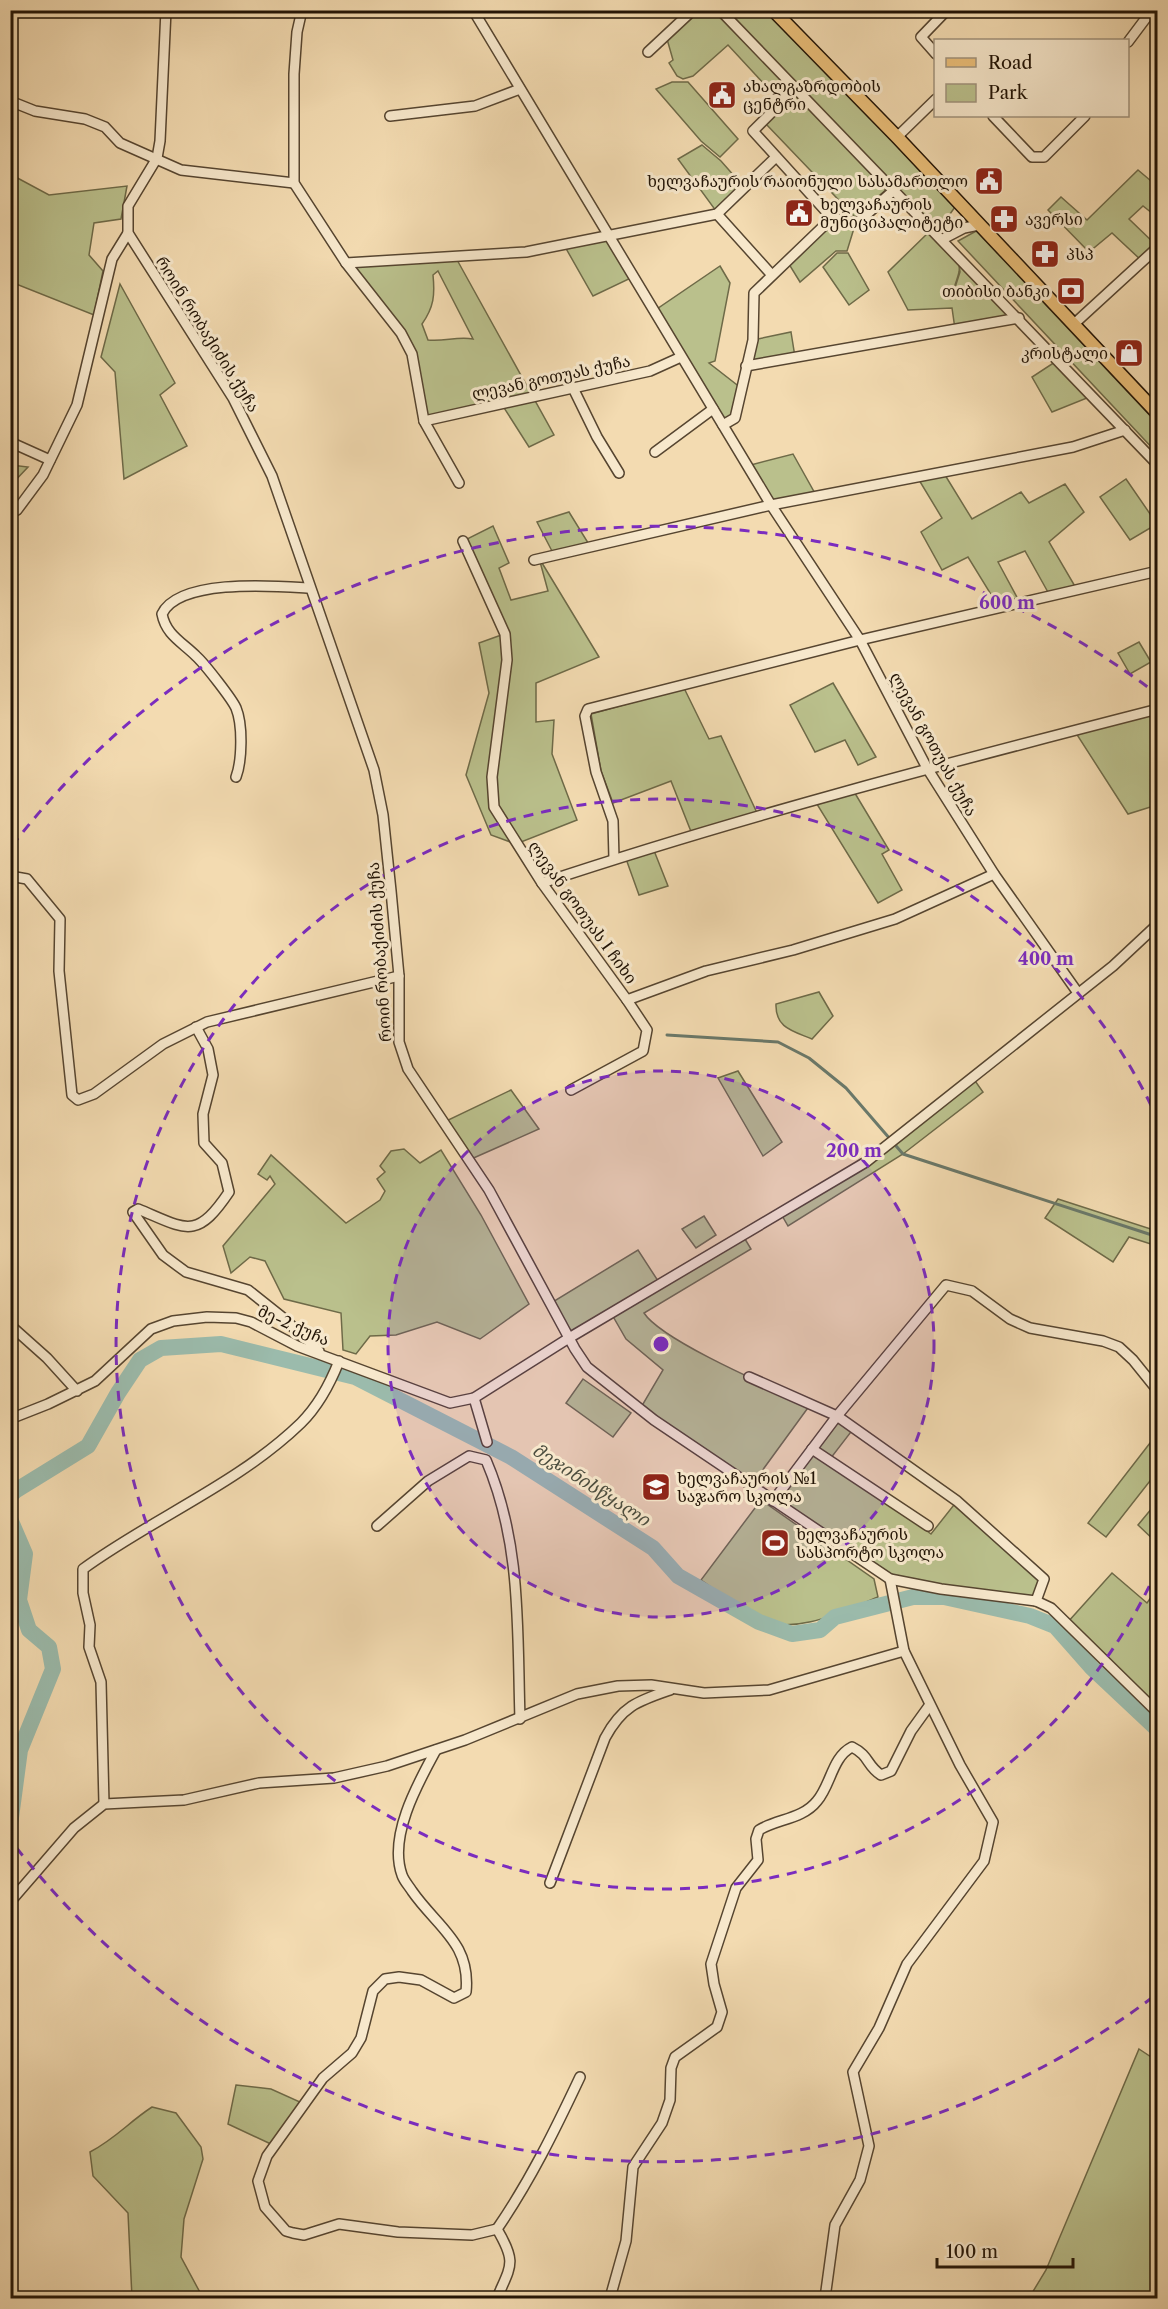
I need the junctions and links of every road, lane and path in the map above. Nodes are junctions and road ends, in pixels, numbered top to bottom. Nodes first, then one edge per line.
1 (166, 10) edge
2 (302, 10) edge
3 (472, 10) edge
4 (693, 10) edge
5 (720, 10) edge
6 (773, 10) edge
7 (947, 10) edge
8 (1152, 10) edge
9 (1129, 41) edge
10 (648, 51) dead end
11 (934, 52) edge
12 (520, 89) junction
13 (795, 89) junction
14 (10, 101) edge
15 (934, 101) edge
16 (390, 116) dead end
17 (994, 117) edge
18 (1084, 117) edge
19 (897, 136) junction
20 (776, 157) junction
21 (157, 158) junction
22 (294, 183) junction
23 (893, 191) junction
24 (717, 214) junction
25 (832, 218) junction
26 (979, 225) junction
27 (128, 233) junction
28 (608, 236) junction
29 (943, 239) junction
30 (1158, 247) edge
31 (346, 263) junction
32 (771, 274) junction
33 (1019, 318) junction
34 (1074, 324) junction
35 (681, 357) junction
36 (746, 366) junction
37 (573, 388) junction
38 (713, 409) junction
39 (1158, 414) edge
40 (424, 421) junction
41 (723, 425) junction
42 (1125, 430) junction
43 (10, 442) edge
44 (655, 452) dead end
45 (50, 460) junction
46 (1158, 465) edge
47 (619, 472) dead end
48 (459, 483) dead end
49 (771, 505) junction
50 (10, 513) edge
51 (463, 541) dead end
52 (534, 560) dead end
53 (1158, 571) edge
54 (309, 588) junction
55 (860, 640) junction
56 (1158, 709) edge
57 (927, 768) junction
58 (236, 777) dead end
59 (614, 859) junction
60 (994, 874) junction
61 (10, 876) edge
62 (542, 883) junction
63 (1158, 924) edge
64 (399, 976) junction
65 (1077, 993) junction
66 (627, 1000) junction
67 (196, 1027) junction
68 (571, 1090) dead end
69 (10, 1325) edge
70 (569, 1338) junction
71 (322, 1355) junction
72 (338, 1365) junction
73 (749, 1377) dead end
74 (77, 1391) junction
75 (1158, 1391) edge
76 (474, 1398) junction
77 (837, 1416) junction
78 (10, 1419) edge
79 (487, 1442) dead end
80 (812, 1449) junction
81 (773, 1501) junction
82 (377, 1526) dead end
83 (928, 1526) dead end
84 (890, 1579) junction
85 (1036, 1601) junction
86 (904, 1651) junction
87 (670, 1690) junction
88 (929, 1706) junction
89 (1158, 1713) edge
90 (520, 1719) junction
91 (436, 1750) junction
92 (104, 1804) junction
93 (550, 1883) dead end
94 (10, 1902) edge
95 (580, 2077) dead end
96 (497, 2229) junction
97 (497, 2298) edge
98 (610, 2298) edge
99 (825, 2298) edge

1 - 21 street
2 - 22 street
3 - 12 street, ლევან გოთუას ქუჩა
4 - 10 street
5 - 13 street
6 - 19 main road
7 - 11 street
8 - 9 street
12 - 16 street
12 - 28 street, ლევან გოთუას ქუჩა
13 - 20 street
13 - 23 street
14 - 21 street
15 - 19 street
17 - 18 street
19 - 26 main road
20 - 24 street
20 - 25 street
21 - 22 street
21 - 27 street
22 - 31 street
23 - 25 street
23 - 29 street
24 - 28 street
24 - 32 street
25 - 32 street
26 - 29 street
26 - 34 main road
27 - 45 street
27 - 54 street, როინ რობაქიძის ქუჩა
28 - 31 street
28 - 35 street, ლევან გოთუას ქუჩა
29 - 33 street
30 - 34 street
31 - 40 street
32 - 36 street
33 - 36 street
33 - 42 street
34 - 39 main road
35 - 37 street, ლევან გოთუას ქუჩა
35 - 38 street, ლევან გოთუას ქუჩა
36 - 41 street
37 - 40 street, ლევან გოთუას ქუჩა
37 - 47 street
38 - 41 street, ლევან გოთუას ქუჩა
38 - 44 street
40 - 48 street
41 - 49 street, ლევან გოთუას ქუჩა
42 - 46 street
42 - 49 street
43 - 45 street
45 - 50 street
49 - 52 street
49 - 55 street, ლევან გოთუას ქუჩა
51 - 62 street, ლევან გოთუას I ჩიხი
53 - 55 street
54 - 58 street
54 - 64 street, როინ რობაქიძის ქუჩა
55 - 57 street, ლევან გოთუას ქუჩა
55 - 59 street
56 - 57 street
57 - 59 street
57 - 60 street, ლევან გოთუას ქუჩა
59 - 62 street
60 - 65 street, ლევან გოთუას ქუჩა
60 - 66 street, ლევან გოთუას I ჩიხი
61 - 67 street
62 - 66 street, ლევან გოთუას I ჩიხი
63 - 65 street, მე-2 ქუჩა
64 - 67 street
64 - 70 street, როინ რობაქიძის ქუჩა
65 - 70 street, მე-2 ქუჩა
66 - 68 street
67 - 71 street
69 - 74 street
70 - 76 street, მე-2 ქუჩა
70 - 81 street, როინ რობაქიძის ქუჩა
71 - 72 street, მე-2 ქუჩა
71 - 74 street, მე-2 ქუჩა
72 - 76 street, მე-2 ქუჩა
72 - 92 street
73 - 77 street
74 - 78 street, მე-2 ქუჩა
75 - 77 street
76 - 79 street
77 - 80 street
77 - 85 street
80 - 81 street
80 - 83 street
81 - 84 street, როინ რობაქიძის ქუჩა
82 - 90 street
84 - 85 street, როინ რობაქიძის ქუჩა
84 - 86 street
85 - 89 street, როინ რობაქიძის ქუჩა
86 - 87 street
86 - 88 street
87 - 90 street
87 - 93 street
88 - 98 street
88 - 99 street
90 - 91 street
91 - 92 street
91 - 96 street
92 - 94 street
95 - 96 street
96 - 97 street

